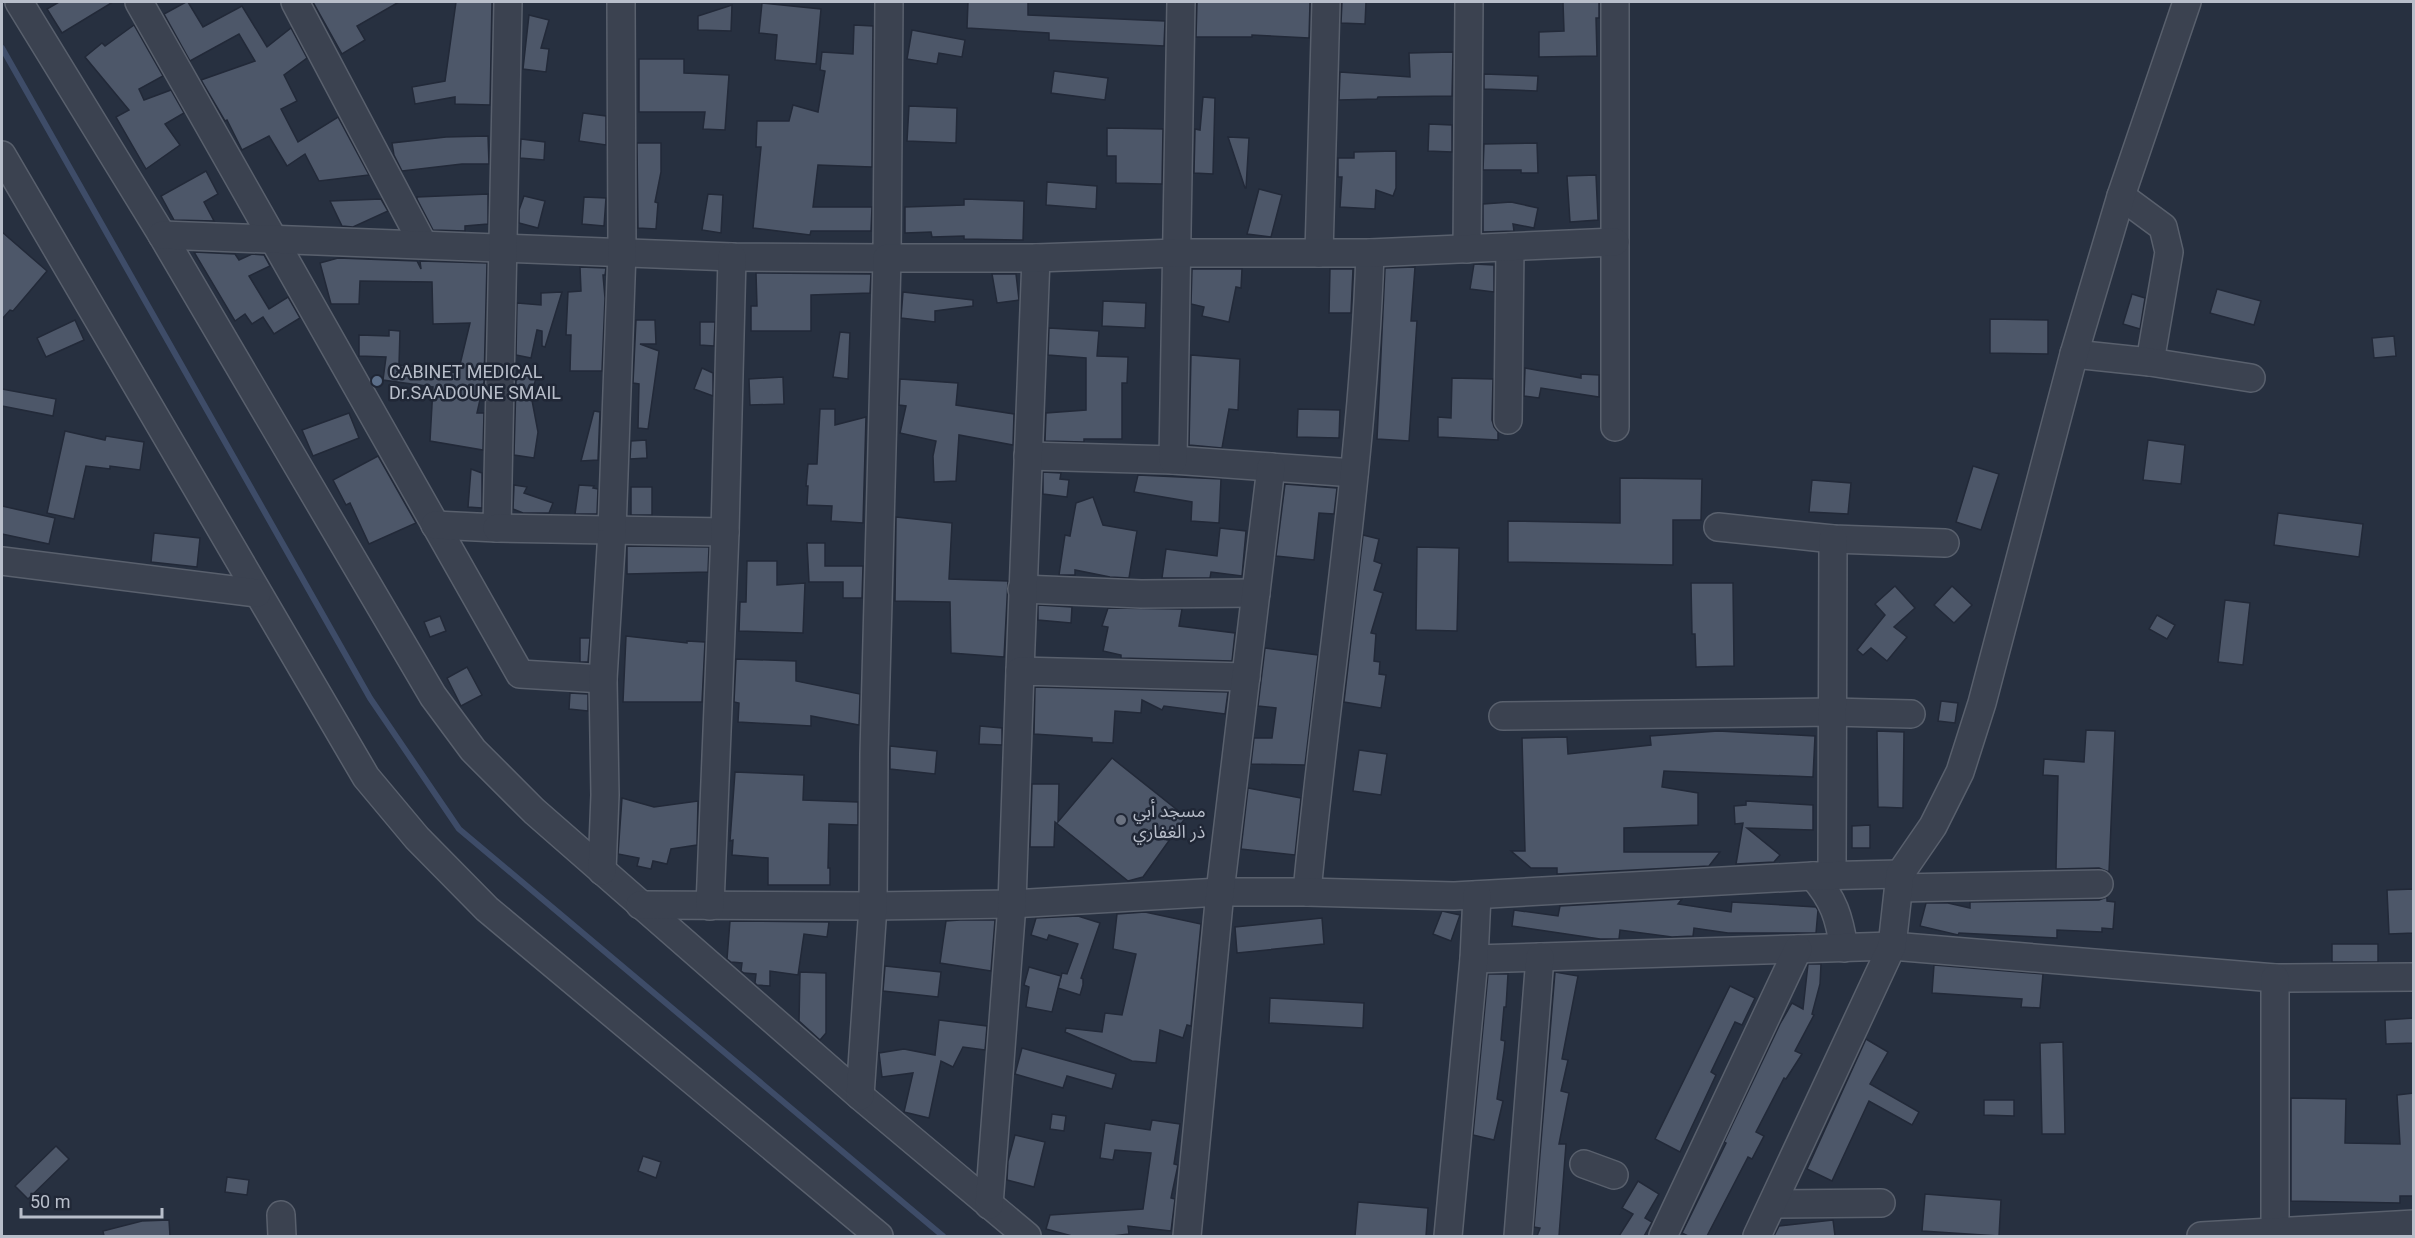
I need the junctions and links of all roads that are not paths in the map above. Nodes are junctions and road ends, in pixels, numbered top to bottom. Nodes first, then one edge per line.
1 (19, 2) edge
2 (139, 2) edge
3 (295, 2) edge
4 (508, 2) edge
5 (621, 2) edge
6 (889, 2) edge
7 (1181, 2) edge
8 (1326, 2) edge
9 (1469, 2) edge
10 (1615, 2) edge
11 (2187, 2) edge
12 (3, 161) edge
13 (2121, 196) junction
14 (162, 235) junction
15 (274, 239) junction
16 (1615, 243) junction
17 (423, 244) junction
18 (1510, 246) junction
19 (501, 249) junction
20 (1467, 249) junction
21 (622, 251) junction
22 (1176, 253) junction
23 (1319, 253) junction
24 (1370, 253) junction
25 (732, 257) junction
26 (887, 258) junction
27 (1035, 258) junction
28 (2074, 354) junction
29 (2150, 362) junction
30 (2251, 378) dead end
31 (1508, 420) dead end
32 (1615, 427) dead end
33 (1028, 456) junction
34 (1173, 460) junction
35 (1271, 468) junction
36 (1354, 473) junction
37 (435, 525) junction
38 (1718, 527) dead end
39 (497, 528) junction
40 (612, 531) junction
41 (725, 532) junction
42 (1833, 539) junction
43 (1945, 543) dead end
44 (2, 561) edge
45 (1022, 589) junction
46 (257, 593) junction
47 (1256, 593) junction
48 (1020, 671) junction
49 (1246, 677) junction
50 (603, 679) junction
51 (1832, 712) junction
52 (1911, 714) dead end
53 (1503, 716) dead end
54 (602, 871) junction
55 (1823, 875) junction
56 (1899, 881) junction
57 (2099, 884) dead end
58 (1220, 892) junction
59 (1307, 892) junction
60 (1477, 895) junction
61 (1012, 904) junction
62 (640, 905) junction
63 (710, 906) junction
64 (873, 906) junction
65 (1892, 946) junction
66 (1844, 948) junction
67 (1798, 950) junction
68 (1540, 957) junction
69 (1474, 959) junction
70 (2414, 976) edge
71 (2275, 978) junction
72 (860, 1096) junction
73 (1584, 1164) dead end
74 (1614, 1174) dead end
75 (1881, 1203) dead end
76 (1774, 1204) junction
77 (989, 1205) junction
78 (2414, 1224) edge
79 (2275, 1232) junction
80 (879, 1236) edge
81 (1027, 1236) edge
82 (1187, 1236) edge
83 (1448, 1236) edge
84 (1518, 1236) edge
85 (1663, 1236) edge
86 (1757, 1236) edge
87 (2201, 1236) edge

1 - 14 street
2 - 15 street
3 - 17 street
4 - 19 street
5 - 21 street
6 - 26 street
7 - 22 street
8 - 23 street
9 - 20 street
10 - 16 street
11 - 13 street
12 - 46 street
13 - 28 street
13 - 29 street
14 - 15 street
14 - 54 street
15 - 17 street
15 - 37 street
16 - 18 street
16 - 32 street
17 - 19 street
18 - 20 street
18 - 31 street
19 - 21 street
19 - 39 street
20 - 24 street
21 - 25 street
21 - 40 street
22 - 23 street
22 - 27 street
22 - 34 street
23 - 24 street
24 - 36 street
25 - 26 street
25 - 41 street
26 - 27 street
26 - 64 street
27 - 33 street
28 - 29 street
28 - 56 street
29 - 30 street
33 - 34 street
33 - 45 street
34 - 35 street
35 - 36 street
35 - 47 street
36 - 59 street
37 - 39 street
37 - 50 street
38 - 42 street
39 - 40 street
40 - 41 street
40 - 50 street
41 - 63 street
42 - 43 street
42 - 51 street
44 - 46 street
45 - 47 street
45 - 48 street
46 - 80 street
47 - 49 street
48 - 49 street
48 - 61 street
49 - 58 street
50 - 54 street
51 - 52 street
51 - 53 street
51 - 55 street
54 - 62 street
55 - 56 street
55 - 60 street
55 - 66 street
56 - 57 street
56 - 65 street
58 - 59 street
58 - 61 street
58 - 82 street
59 - 60 street
60 - 69 street
61 - 64 street
61 - 77 street
62 - 63 street
62 - 72 street
63 - 64 street
64 - 72 street
65 - 66 street
65 - 71 street
65 - 76 street
66 - 67 street
67 - 68 street
67 - 85 street
68 - 69 street
68 - 84 street
69 - 83 street
70 - 71 street
71 - 79 street
72 - 77 street
73 - 74 street
75 - 76 street
76 - 86 street
77 - 81 street
78 - 79 street
79 - 87 street

